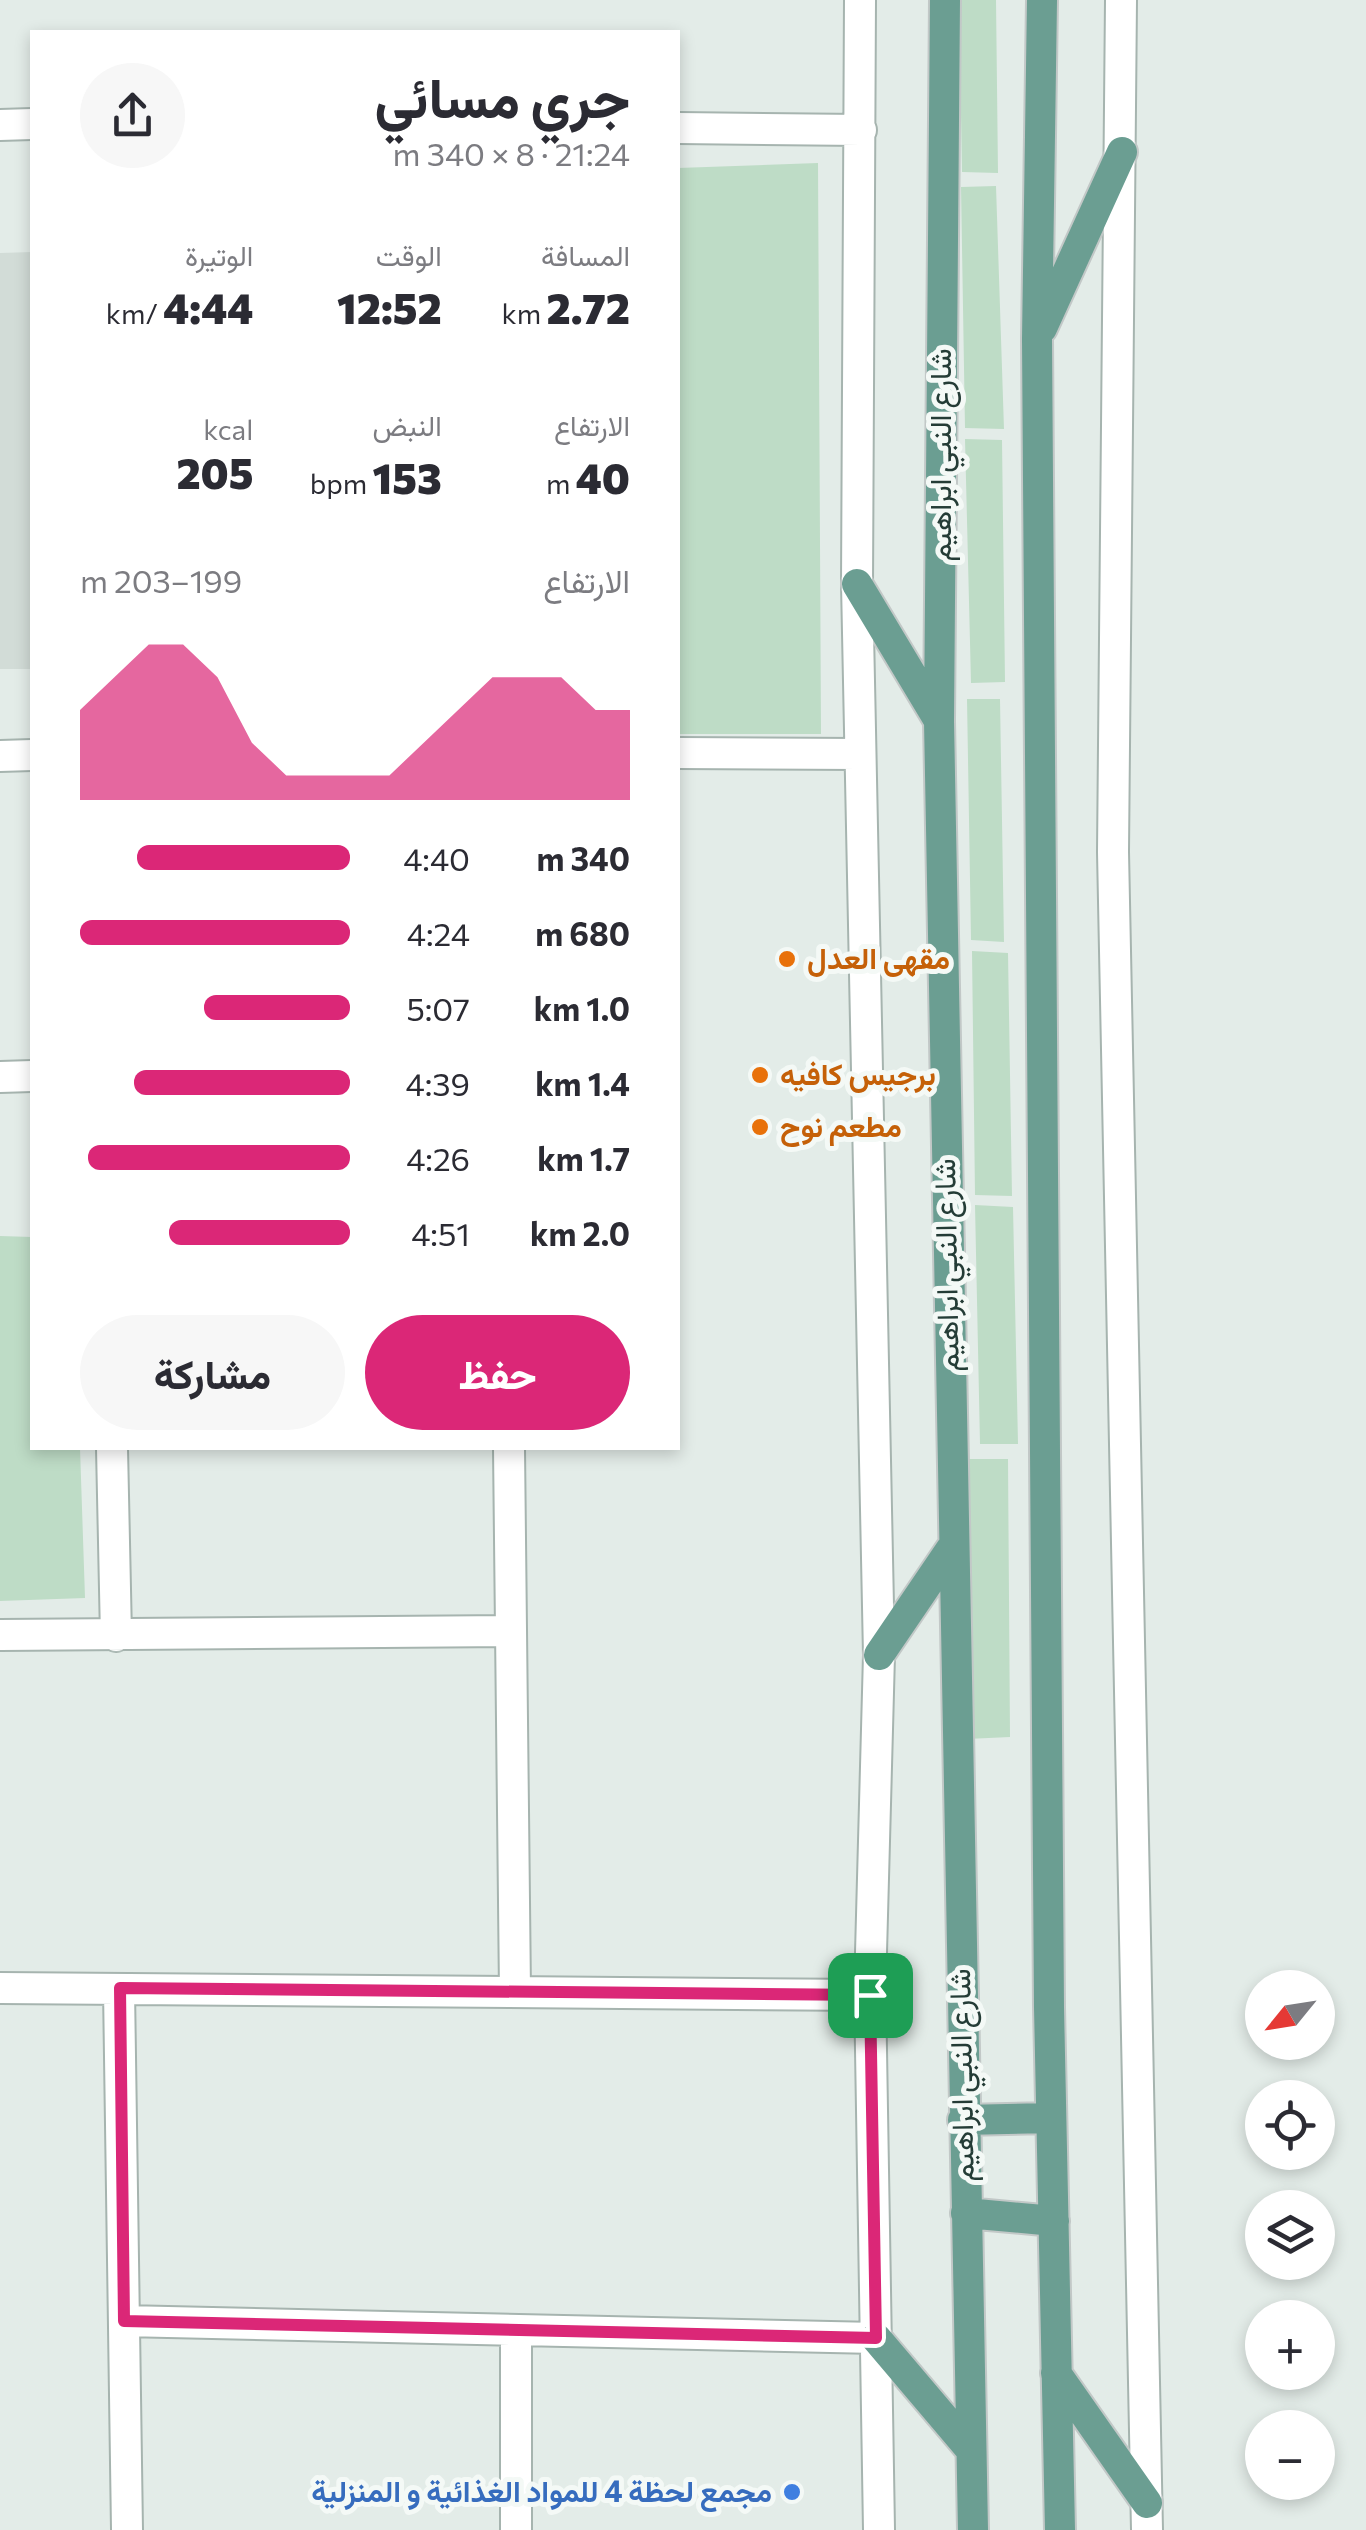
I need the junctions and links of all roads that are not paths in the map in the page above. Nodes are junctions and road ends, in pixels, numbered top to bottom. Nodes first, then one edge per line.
1 (860, 0) edge
2 (945, 0) edge
3 (1042, 0) edge
4 (1121, 0) edge
5 (30, 124) edge
6 (0, 125) edge
7 (680, 128) edge
8 (861, 130) junction
9 (1122, 152) junction
10 (1037, 340) junction
11 (857, 584) junction
12 (939, 721) junction
13 (680, 754) edge
14 (859, 754) junction
15 (0, 756) edge
16 (30, 756) edge
17 (0, 1076) edge
18 (30, 1076) edge
19 (112, 1450) edge
20 (510, 1450) edge
21 (951, 1549) junction
22 (511, 1631) junction
23 (0, 1635) edge
24 (116, 1636) junction
25 (879, 1656) junction
26 (0, 1988) edge
27 (120, 1988) junction
28 (515, 1992) junction
29 (870, 1995) junction
30 (1052, 2118) junction
31 (963, 2120) junction
32 (966, 2213) junction
33 (1054, 2221) junction
34 (124, 2321) junction
35 (516, 2332) junction
36 (876, 2338) junction
37 (1056, 2373) junction
38 (971, 2450) junction
39 (1147, 2517) edge
40 (128, 2530) edge
41 (516, 2530) edge
42 (878, 2530) edge
43 (973, 2530) edge
44 (1060, 2530) edge

1 - 8 street
2 - 12 main road, شارع النبي ابراهيم
3 - 10 main road
4 - 9 street
5 - 6 street
7 - 8 street
8 - 11 street
9 - 10 main road
9 - 39 street
10 - 30 main road
11 - 12 main road
11 - 14 street
12 - 21 main road, شارع النبي ابراهيم
13 - 14 street
14 - 25 street
15 - 16 street
17 - 18 street
19 - 24 street
20 - 22 street
21 - 25 main road
21 - 31 main road, شارع النبي ابراهيم
22 - 24 street
22 - 28 street
23 - 24 street
25 - 29 street
26 - 27 street
27 - 28 street
27 - 34 street
28 - 29 street
29 - 36 street
30 - 31 main road
30 - 33 main road
31 - 32 main road, شارع النبي ابراهيم
32 - 33 main road
32 - 38 main road, شارع النبي ابراهيم
33 - 37 main road
34 - 35 street
34 - 40 street
35 - 36 street
35 - 41 street
36 - 38 main road
36 - 42 street
37 - 39 main road
37 - 44 main road
38 - 43 main road, شارع النبي ابراهيم

